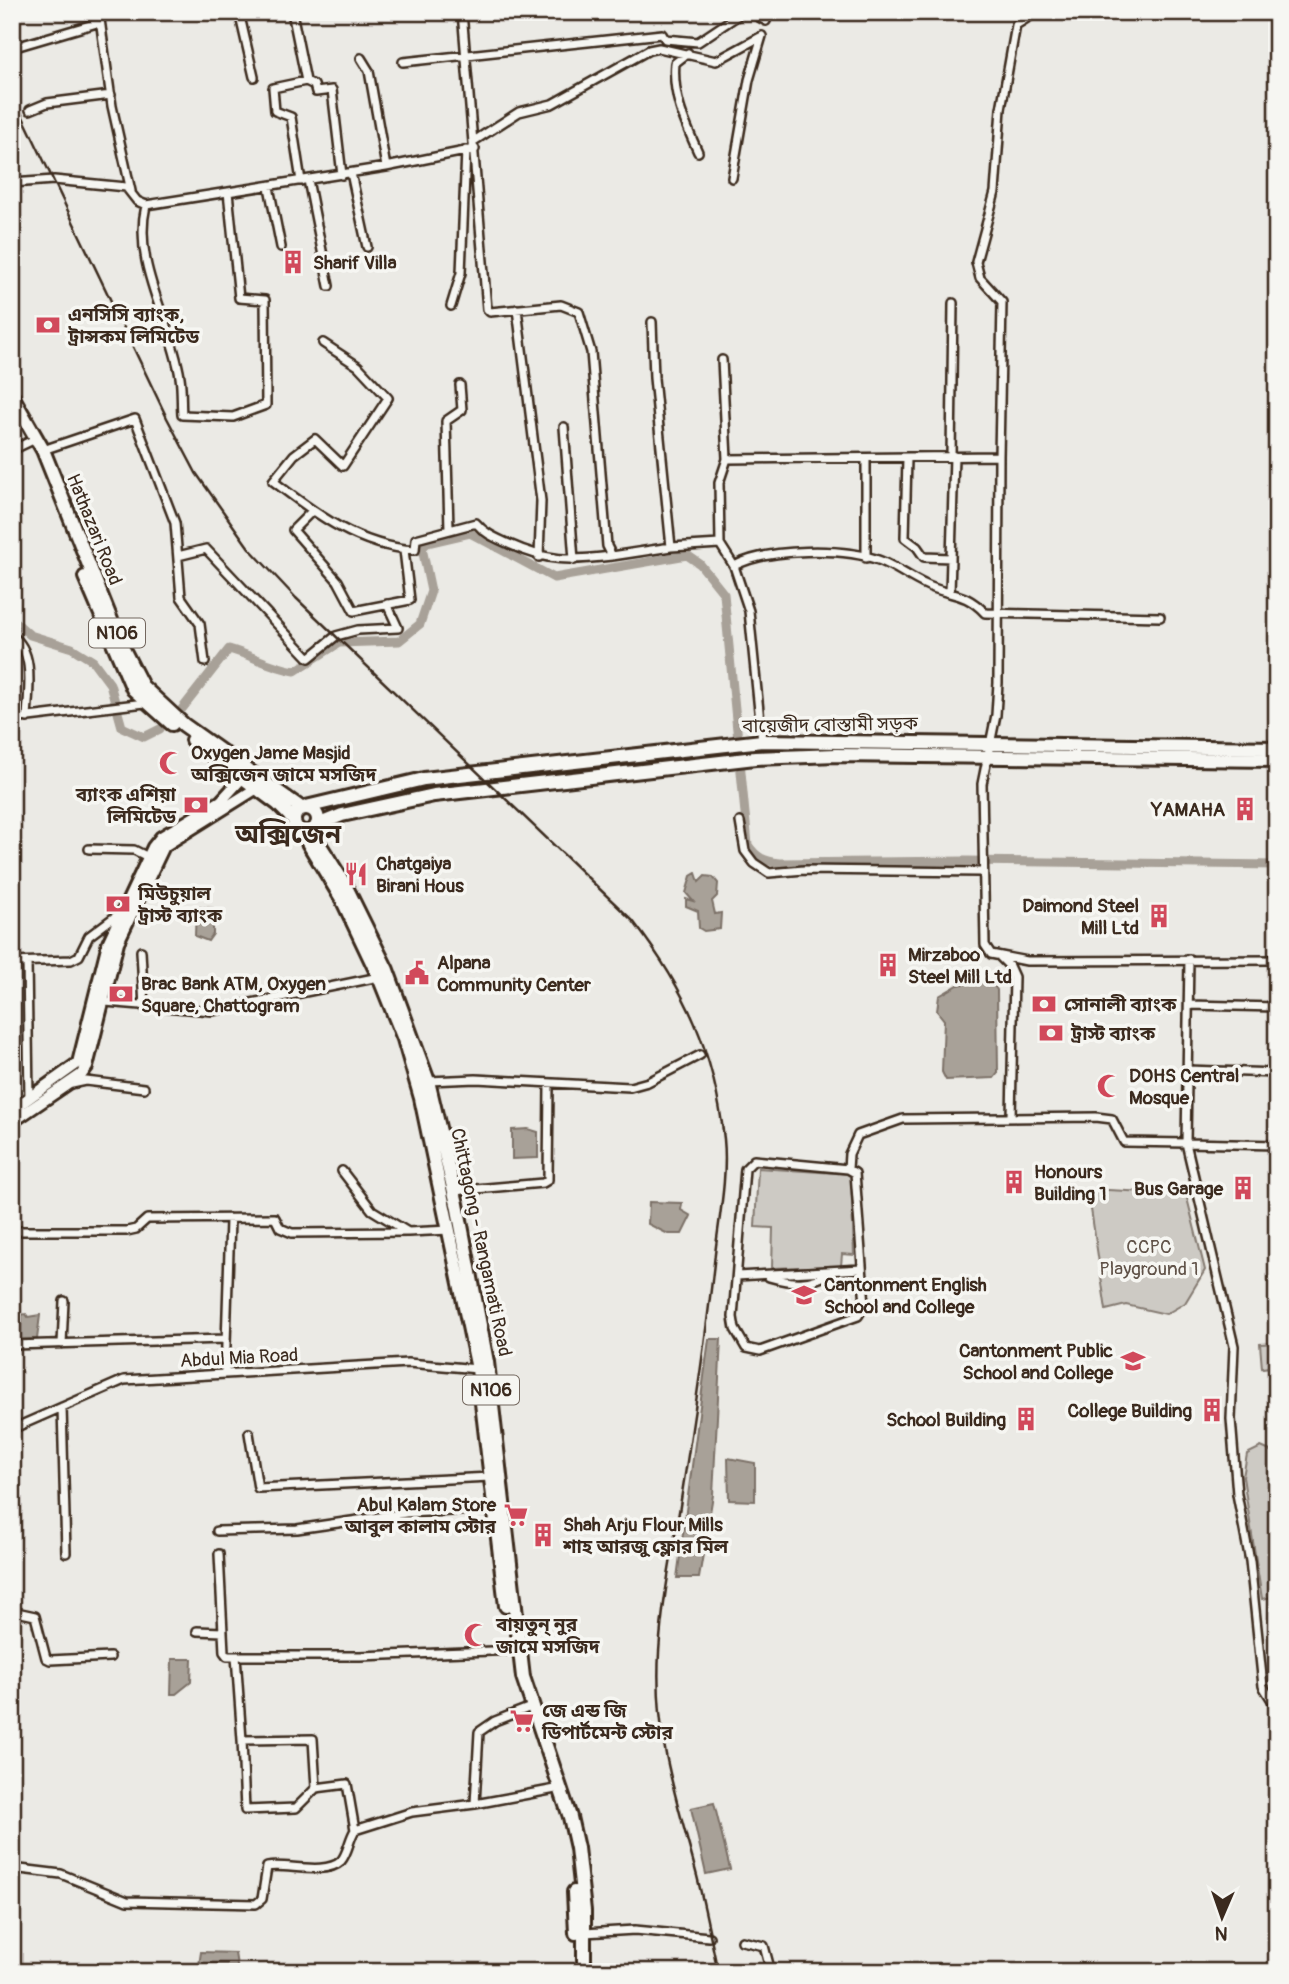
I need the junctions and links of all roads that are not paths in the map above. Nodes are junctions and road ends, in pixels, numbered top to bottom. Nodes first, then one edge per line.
1 (99, 12) edge
2 (239, 12) edge
3 (292, 12) edge
4 (462, 12) edge
5 (743, 12) edge
6 (750, 12) edge
7 (1037, 12) edge
8 (766, 21) dead end
9 (102, 27) junction
10 (12, 48) edge
11 (688, 53) junction
12 (467, 56) junction
13 (360, 58) dead end
14 (404, 62) dead end
15 (254, 77) dead end
16 (306, 81) junction
17 (111, 94) junction
18 (30, 110) dead end
19 (472, 147) junction
20 (698, 152) dead end
21 (386, 167) junction
22 (351, 173) junction
23 (342, 175) junction
24 (732, 178) dead end
25 (305, 180) junction
26 (12, 183) edge
27 (269, 187) junction
28 (228, 192) junction
29 (131, 193) junction
30 (146, 205) junction
31 (281, 247) dead end
32 (367, 247) dead end
33 (329, 286) dead end
34 (953, 303) dead end
35 (451, 306) dead end
36 (517, 309) junction
37 (652, 322) dead end
38 (323, 343) dead end
39 (722, 360) dead end
40 (460, 385) dead end
41 (12, 396) edge
42 (12, 408) edge
43 (565, 427) dead end
44 (31, 441) junction
45 (12, 450) edge
46 (43, 450) junction
47 (952, 456) junction
48 (999, 456) junction
49 (726, 458) junction
50 (866, 458) junction
51 (907, 458) junction
52 (313, 511) junction
53 (449, 529) junction
54 (720, 544) junction
55 (671, 547) junction
56 (404, 550) junction
57 (178, 556) junction
58 (612, 556) junction
59 (539, 557) junction
60 (866, 558) junction
61 (951, 558) junction
62 (574, 560) junction
63 (734, 566) junction
64 (950, 593) junction
65 (387, 604) junction
66 (997, 614) junction
67 (1160, 618) dead end
68 (12, 636) edge
69 (205, 662) dead end
70 (145, 703) junction
71 (27, 718) junction
72 (12, 719) edge
73 (759, 741) junction
74 (992, 742) junction
75 (1277, 748) edge
76 (988, 756) junction
77 (1277, 760) edge
78 (242, 778) junction
79 (257, 788) junction
80 (300, 811) junction
81 (740, 822) dead end
82 (309, 829) junction
83 (89, 849) dead end
84 (148, 857) junction
85 (981, 869) junction
86 (121, 912) junction
87 (141, 951) dead end
88 (1000, 956) junction
89 (1189, 960) junction
90 (1277, 960) edge
91 (12, 962) edge
92 (27, 962) junction
93 (379, 977) junction
94 (105, 1002) junction
95 (1189, 1005) junction
96 (144, 1007) junction
97 (1277, 1007) edge
98 (700, 1055) dead end
99 (1188, 1070) junction
100 (1277, 1073) edge
101 (428, 1081) junction
102 (549, 1084) junction
103 (65, 1085) junction
104 (144, 1088) dead end
105 (29, 1098) junction
106 (12, 1110) edge
107 (1011, 1117) junction
108 (12, 1122) edge
109 (1186, 1143) junction
110 (1277, 1144) edge
111 (848, 1169) junction
112 (342, 1171) dead end
113 (453, 1191) junction
114 (230, 1220) junction
115 (451, 1230) junction
116 (12, 1231) edge
117 (408, 1232) junction
118 (862, 1269) junction
119 (737, 1276) junction
120 (64, 1301) dead end
121 (226, 1339) junction
122 (62, 1344) junction
123 (12, 1345) edge
124 (478, 1369) junction
125 (225, 1374) junction
126 (62, 1407) junction
127 (12, 1429) edge
128 (249, 1433) dead end
129 (491, 1477) junction
130 (500, 1509) junction
131 (217, 1531) dead end
132 (66, 1553) dead end
133 (219, 1554) dead end
134 (12, 1611) edge
135 (197, 1631) dead end
136 (223, 1632) junction
137 (515, 1650) junction
138 (236, 1656) junction
139 (110, 1657) dead end
140 (527, 1708) junction
141 (1277, 1708) edge
142 (242, 1740) junction
143 (316, 1788) junction
144 (557, 1789) junction
145 (475, 1804) junction
146 (355, 1830) junction
147 (12, 1868) edge
148 (584, 1933) junction
149 (709, 1937) dead end
150 (742, 1941) dead end
151 (576, 1972) edge
152 (584, 1972) edge
153 (771, 1972) edge

1 - 9 street
2 - 15 street
3 - 16 street
4 - 12 street
5 - 12 street
6 - 8 street
7 - 48 street
9 - 10 street
9 - 17 street
11 - 19 street
11 - 20 street
11 - 24 street
12 - 14 street
12 - 19 street
13 - 21 street
16 - 23 street
16 - 25 street
17 - 18 street
17 - 29 street
19 - 21 street
19 - 35 street
19 - 36 street
21 - 22 street
22 - 23 street
22 - 32 street
23 - 25 street
25 - 27 street
25 - 33 street
26 - 29 street
27 - 28 street
27 - 31 street
28 - 30 street
28 - 30 street
29 - 30 street
34 - 47 street
36 - 58 street
36 - 59 street
37 - 55 street
38 - 52 street
39 - 49 street
40 - 53 street
41 - 46 main road, Hathazari Road / N106
42 - 44 main road, Hathazari Road / N106
43 - 62 street
44 - 45 street
44 - 70 main road, Hathazari Road / N106
46 - 57 street
46 - 80 main road, Hathazari Road / N106
47 - 48 street
47 - 51 street
47 - 61 street
48 - 66 street
49 - 50 street
49 - 54 street
50 - 51 street
50 - 60 street
51 - 61 street
52 - 56 street
52 - 65 street
53 - 56 street
53 - 59 street
54 - 55 street
54 - 63 street
55 - 58 street
56 - 65 street
57 - 65 street
57 - 69 street
58 - 62 street
59 - 62 street
60 - 63 street
60 - 64 street
61 - 64 street
63 - 73 street
64 - 66 street
66 - 67 street
66 - 74 street
68 - 71 street
70 - 71 street
70 - 78 main road, Hathazari Road / N106
71 - 72 street
73 - 74 main road, বায়েজীদ বোস্তামী সড়ক
73 - 80 main road, বায়েজীদ বোস্তামী সড়ক
74 - 75 main road, বায়েজীদ বোস্তামী সড়ক
74 - 76 street
76 - 77 main road, বায়েজীদ বোস্তামী সড়ক
76 - 82 main road, বায়েজীদ বোস্তামী সড়ক
76 - 85 street
78 - 79 main road, Hathazari Road / N106
78 - 84 main road
79 - 80 main road, Hathazari Road / N106
79 - 94 main road
80 - 82 main road, N106
80 - 82 main road, N106
81 - 85 street
82 - 93 main road, Chittagong - Rangamati Road / N106
82 - 101 main road, Chittagong - Rangamati Road / N106
83 - 84 street
84 - 86 main road
85 - 88 street
86 - 92 street
86 - 105 main road
87 - 96 street
88 - 89 street
88 - 107 street
89 - 90 street
89 - 95 street
91 - 92 street
92 - 105 street
93 - 96 street
93 - 115 main road, Chittagong - Rangamati Road / N106
94 - 96 street
94 - 103 main road
95 - 97 street
95 - 99 street
98 - 102 street
99 - 100 street
99 - 109 street
101 - 102 street
101 - 113 main road, Chittagong - Rangamati Road / N106
102 - 113 street
103 - 104 street
103 - 108 main road
105 - 106 main road
107 - 109 street
107 - 111 street
109 - 110 street
109 - 141 street
111 - 118 street
111 - 119 street
112 - 117 street
113 - 130 main road, Chittagong - Rangamati Road / N106
114 - 116 street
114 - 117 street
114 - 121 street
115 - 117 street
115 - 124 main road, Chittagong - Rangamati Road / N106
118 - 119 street
118 - 119 street
120 - 122 street
121 - 122 street
121 - 125 street
122 - 123 street
124 - 125 street, Abdul Mia Road
124 - 129 main road, Chittagong - Rangamati Road / N106
125 - 126 street, Abdul Mia Road
126 - 127 street, Abdul Mia Road
126 - 132 street
128 - 129 street
129 - 130 main road, Chittagong - Rangamati Road / N106
130 - 131 street
130 - 137 main road, Chittagong - Rangamati Road / N106
133 - 136 street
134 - 139 street
135 - 136 street
136 - 138 street
137 - 138 street
137 - 140 main road, Chittagong - Rangamati Road / N106
138 - 142 street
140 - 144 main road, Chittagong - Rangamati Road / N106
140 - 145 street
142 - 143 street
142 - 143 street
143 - 146 street
144 - 145 street
144 - 148 main road, Chittagong - Rangamati Road / N106
144 - 151 main road, Chittagong - Rangamati Road / N106
145 - 146 street
146 - 147 street
148 - 149 street
148 - 152 main road, Chittagong - Rangamati Road / N106
150 - 153 street

